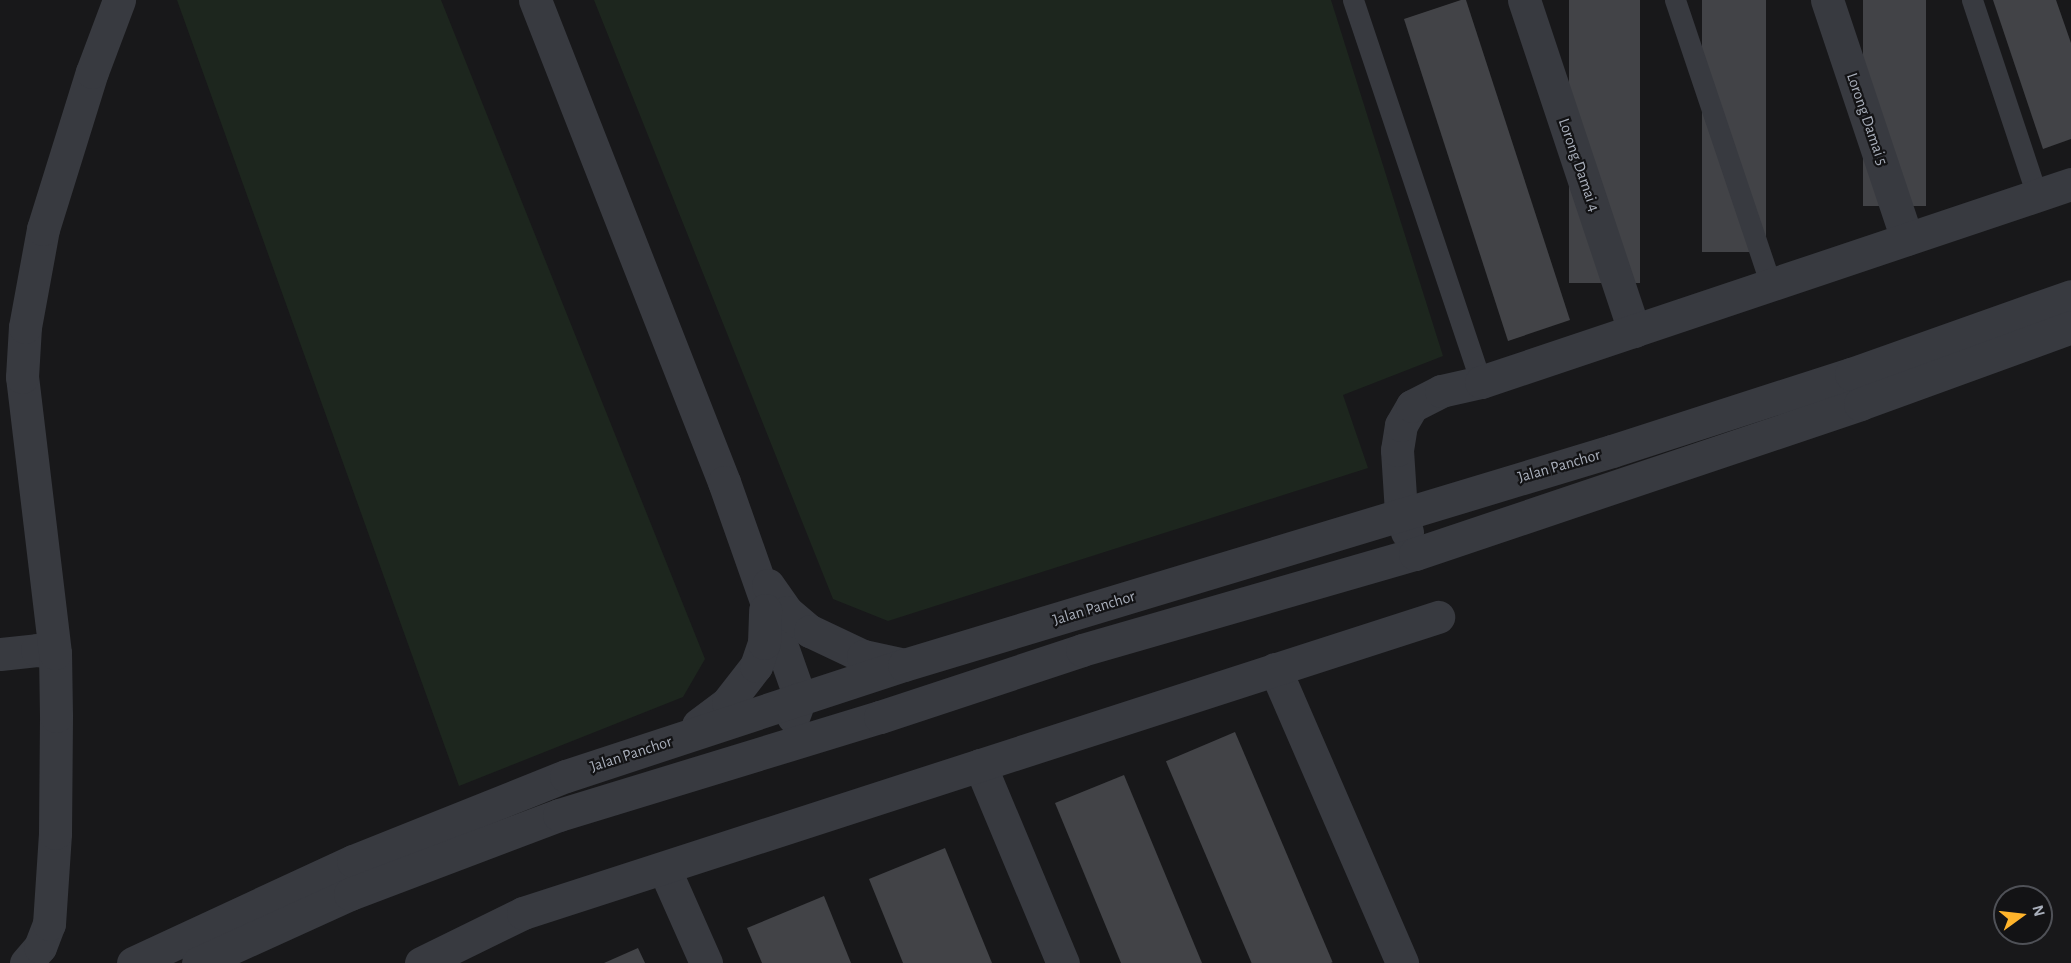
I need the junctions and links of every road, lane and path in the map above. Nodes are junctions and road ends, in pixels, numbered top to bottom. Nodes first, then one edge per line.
1 (119, 0) edge
2 (535, 0) edge
3 (1353, 0) edge
4 (1524, 0) edge
5 (1675, 0) edge
6 (1827, 0) edge
7 (1972, 0) edge
8 (2071, 184) edge
9 (2037, 195) junction
10 (1907, 239) junction
11 (1771, 285) junction
12 (2071, 296) edge
13 (2071, 327) edge
14 (1634, 331) junction
15 (1481, 382) junction
16 (1401, 512) junction
17 (1415, 554) junction
18 (751, 562) junction
19 (765, 601) junction
20 (1438, 617) dead end
21 (55, 653) junction
22 (0, 654) edge
23 (904, 665) junction
24 (1275, 669) junction
25 (800, 698) junction
26 (880, 717) junction
27 (680, 738) junction
28 (753, 756) junction
29 (980, 765) junction
30 (664, 868) junction
31 (26, 963) edge
32 (134, 963) edge
33 (198, 963) edge
34 (421, 963) edge
35 (706, 963) edge
36 (1063, 963) edge
37 (1402, 963) edge

1 - 21 street
2 - 18 street
3 - 15 lane
4 - 14 street, Lorong Damai 4
5 - 11 lane
6 - 10 street, Lorong Damai 5
7 - 9 lane
8 - 9 street
9 - 10 street
10 - 11 street
11 - 14 street
12 - 16 street, Jalan Panchor
13 - 17 street
14 - 15 street
15 - 16 street
16 - 17 street
16 - 23 street, Jalan Panchor
17 - 26 street
18 - 19 street
18 - 23 street
19 - 25 street
19 - 27 street
20 - 24 street
21 - 22 street
21 - 31 street
23 - 25 street, Jalan Panchor
24 - 29 street
24 - 37 street
25 - 26 street
25 - 27 street, Jalan Panchor
25 - 28 street
26 - 28 street
27 - 32 street, Jalan Panchor
28 - 33 street
29 - 30 street
29 - 36 street
30 - 34 street
30 - 35 street

